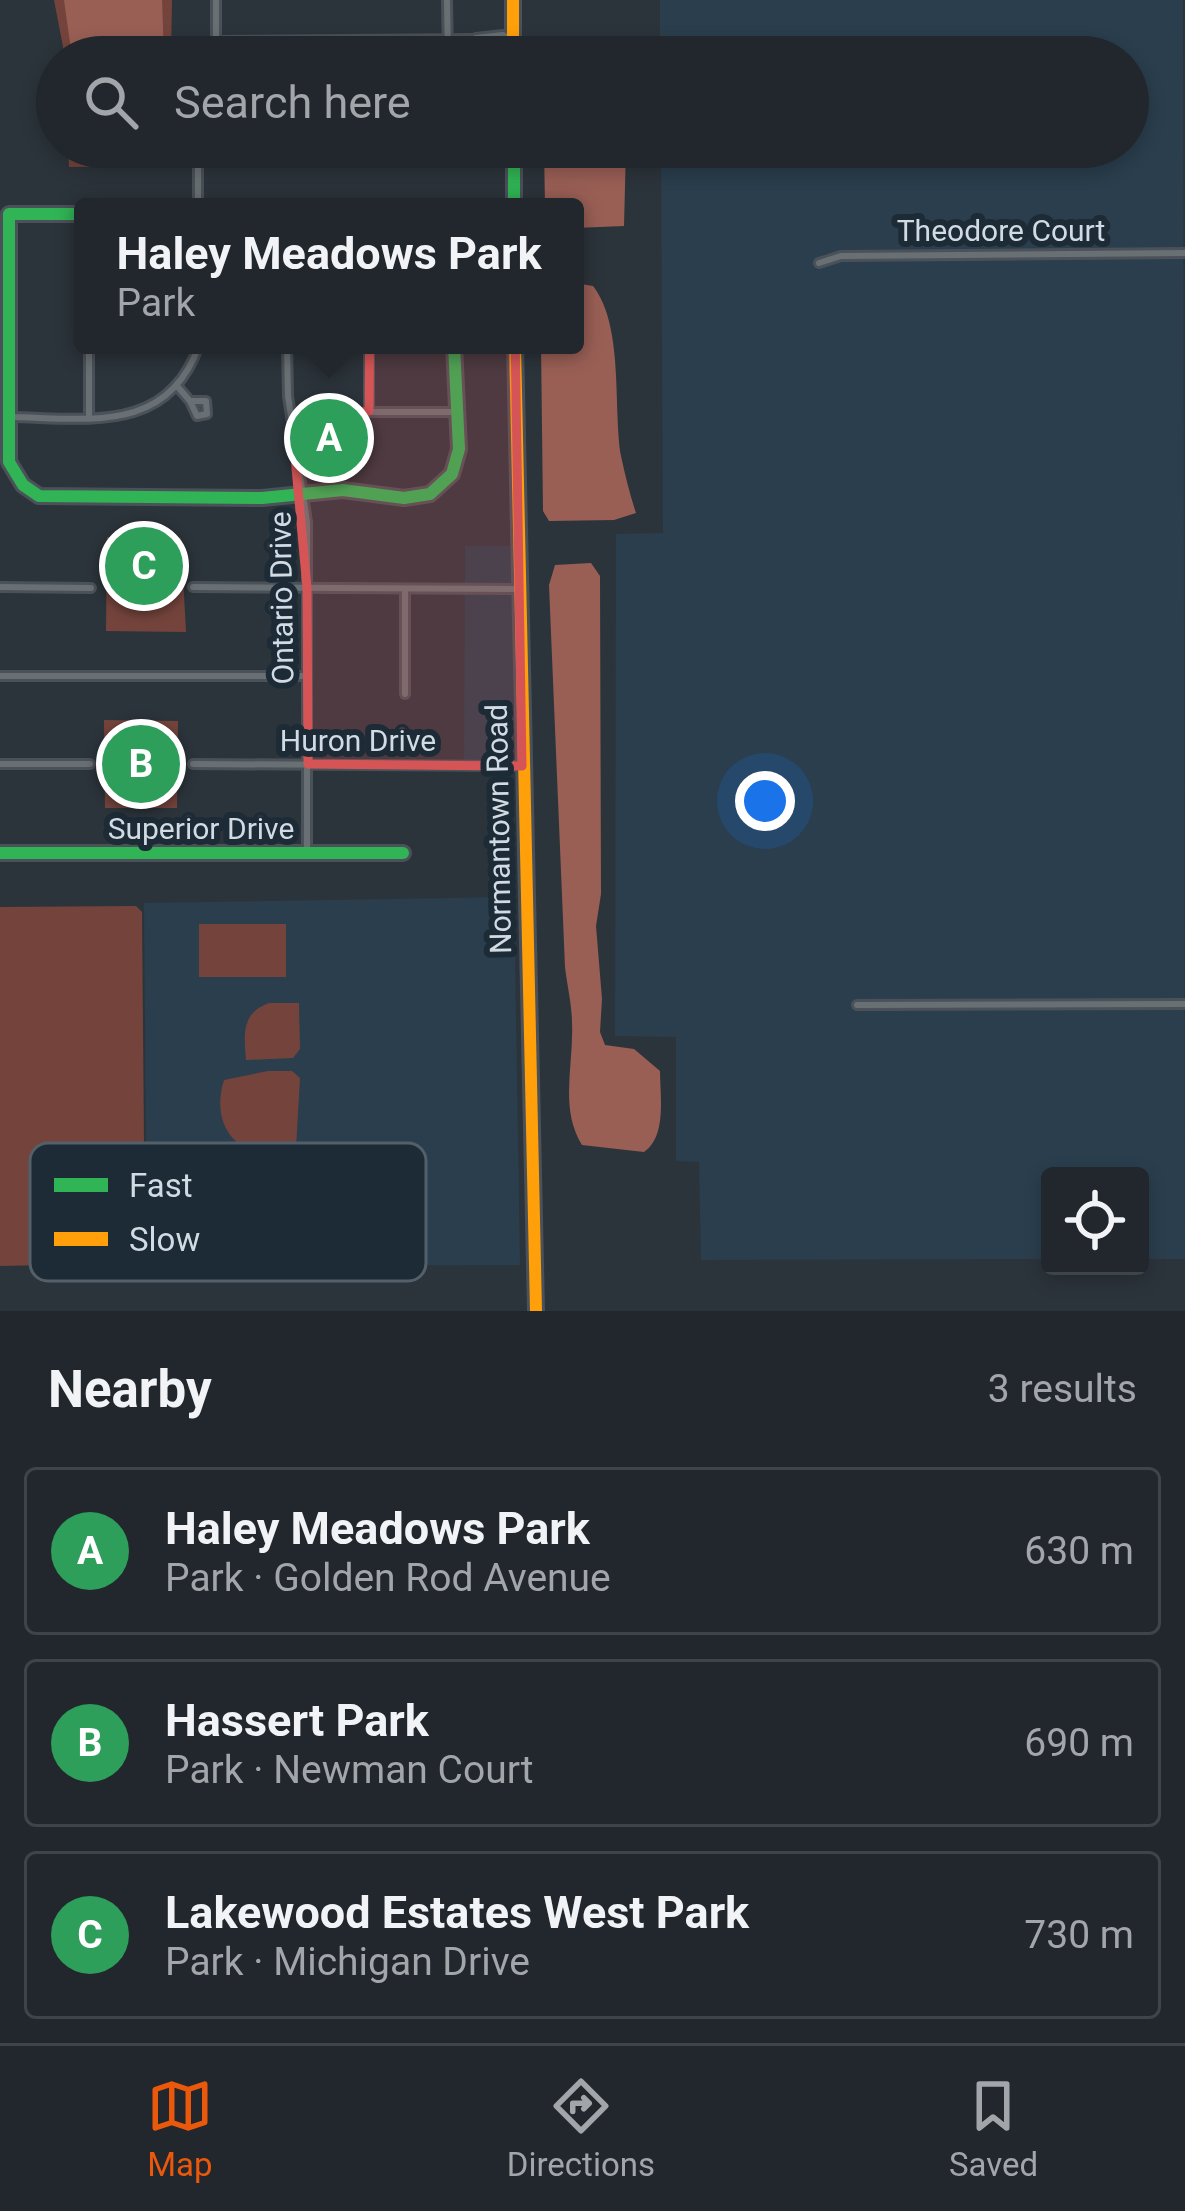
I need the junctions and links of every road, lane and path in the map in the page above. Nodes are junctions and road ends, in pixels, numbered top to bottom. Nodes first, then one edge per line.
1 (216, 0) edge
2 (447, 0) edge
3 (513, 0) edge
4 (217, 36) edge
5 (448, 36) edge
6 (513, 36) edge
7 (74, 213) edge
8 (1185, 254) edge
9 (819, 263) dead end
10 (89, 354) edge
11 (194, 354) edge
12 (288, 354) edge
13 (369, 354) edge
14 (455, 354) edge
15 (515, 354) edge
16 (177, 386) junction
17 (190, 401) dead end
18 (369, 412) junction
19 (459, 412) junction
20 (8, 417) junction
21 (89, 418) junction
22 (292, 424) junction
23 (305, 493) junction
24 (0, 587) edge
25 (193, 587) dead end
26 (92, 588) dead end
27 (308, 588) junction
28 (405, 589) junction
29 (518, 589) junction
30 (0, 676) edge
31 (307, 676) junction
32 (405, 694) dead end
33 (0, 764) edge
34 (89, 764) dead end
35 (194, 764) dead end
36 (308, 764) junction
37 (522, 766) junction
38 (0, 853) edge
39 (308, 853) junction
40 (403, 853) dead end
41 (1185, 1004) edge
42 (857, 1005) dead end
43 (536, 1311) edge

1 - 4 street
2 - 5 street
3 - 6 street
7 - 20 street
8 - 9 street, Theodore Court
10 - 21 street
11 - 16 street
12 - 22 street, Ontario Drive
13 - 18 street
14 - 19 street
15 - 29 street, Normantown Road
16 - 17 street
16 - 21 street
18 - 19 street
18 - 22 street
19 - 23 street
20 - 21 street
20 - 23 street
22 - 23 street, Ontario Drive
23 - 27 street, Ontario Drive
24 - 26 street
25 - 27 street
27 - 28 street
27 - 31 street, Ontario Drive
28 - 29 street
28 - 32 street
29 - 37 street, Normantown Road
30 - 31 street
31 - 36 street, Ontario Drive
33 - 34 street
35 - 36 street, Huron Drive
36 - 37 street, Huron Drive
36 - 39 street, Ontario Drive
37 - 43 street, Normantown Road
38 - 39 street, Superior Drive
39 - 40 street, Superior Drive
41 - 42 street

